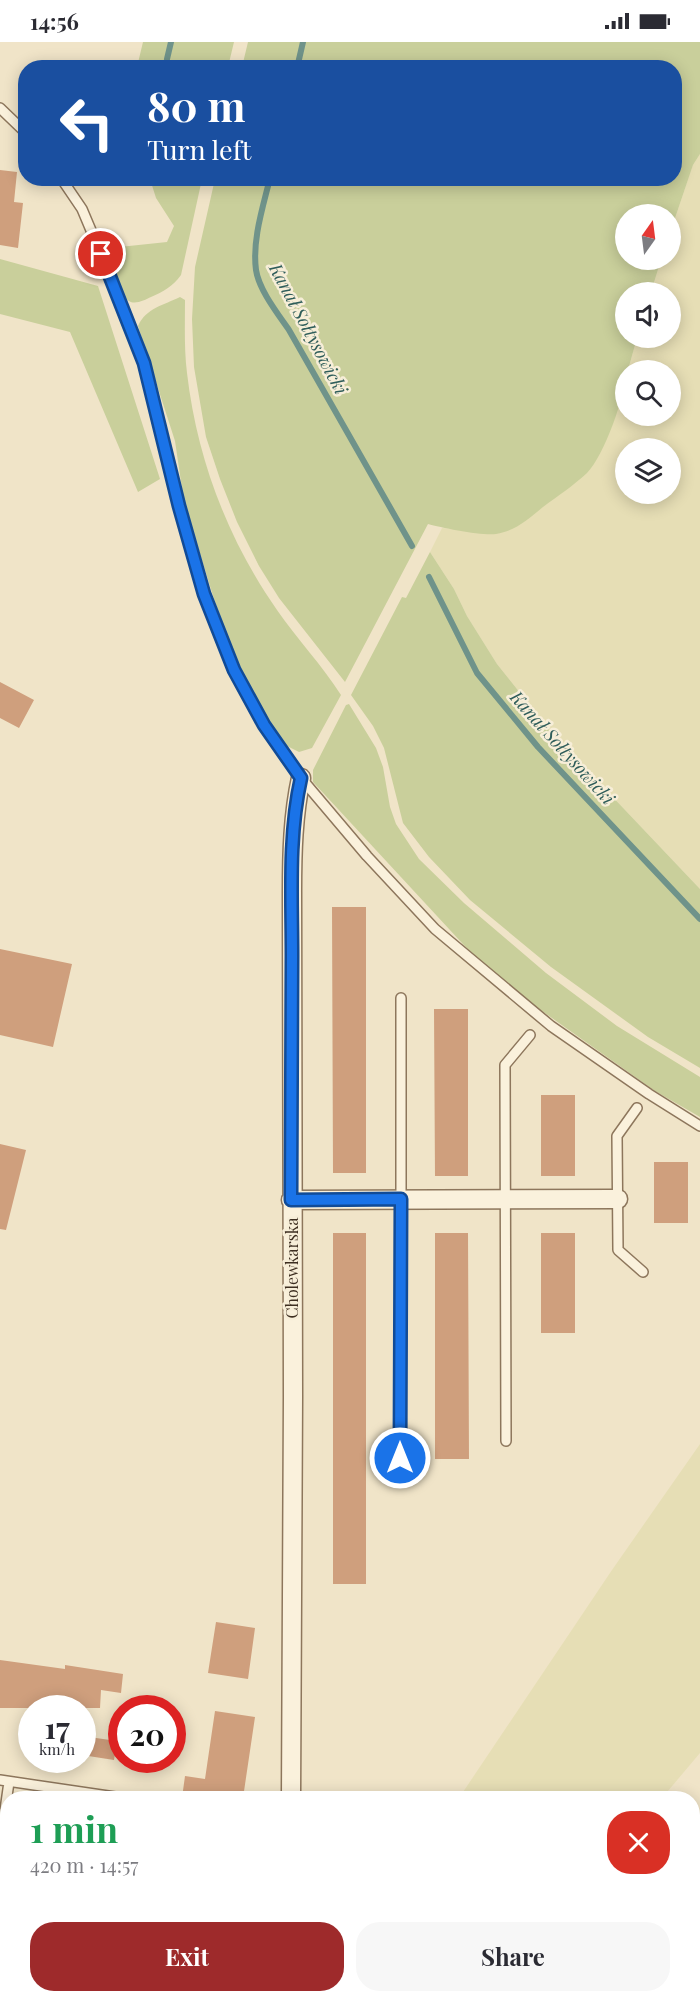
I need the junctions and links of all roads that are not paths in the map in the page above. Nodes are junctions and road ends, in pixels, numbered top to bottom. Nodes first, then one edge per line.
1 (0, 108) edge
2 (18, 125) edge
3 (66, 186) edge
4 (301, 778) junction
5 (401, 998) dead end
6 (530, 1035) dead end
7 (638, 1108) dead end
8 (700, 1126) edge
9 (401, 1199) junction
10 (505, 1199) junction
11 (618, 1199) junction
12 (291, 1200) junction
13 (643, 1272) dead end
14 (506, 1441) dead end
15 (400, 1458) dead end
16 (5, 1781) edge
17 (74, 1791) edge
18 (291, 1791) edge

1 - 2 lane
3 - 4 lane
4 - 8 lane
4 - 12 street, Cholewkarska
5 - 9 lane
6 - 10 lane
7 - 11 lane
9 - 10 street
9 - 12 street
9 - 15 lane
10 - 11 street
10 - 14 lane
11 - 13 lane
12 - 18 street, Cholewkarska
16 - 17 lane

